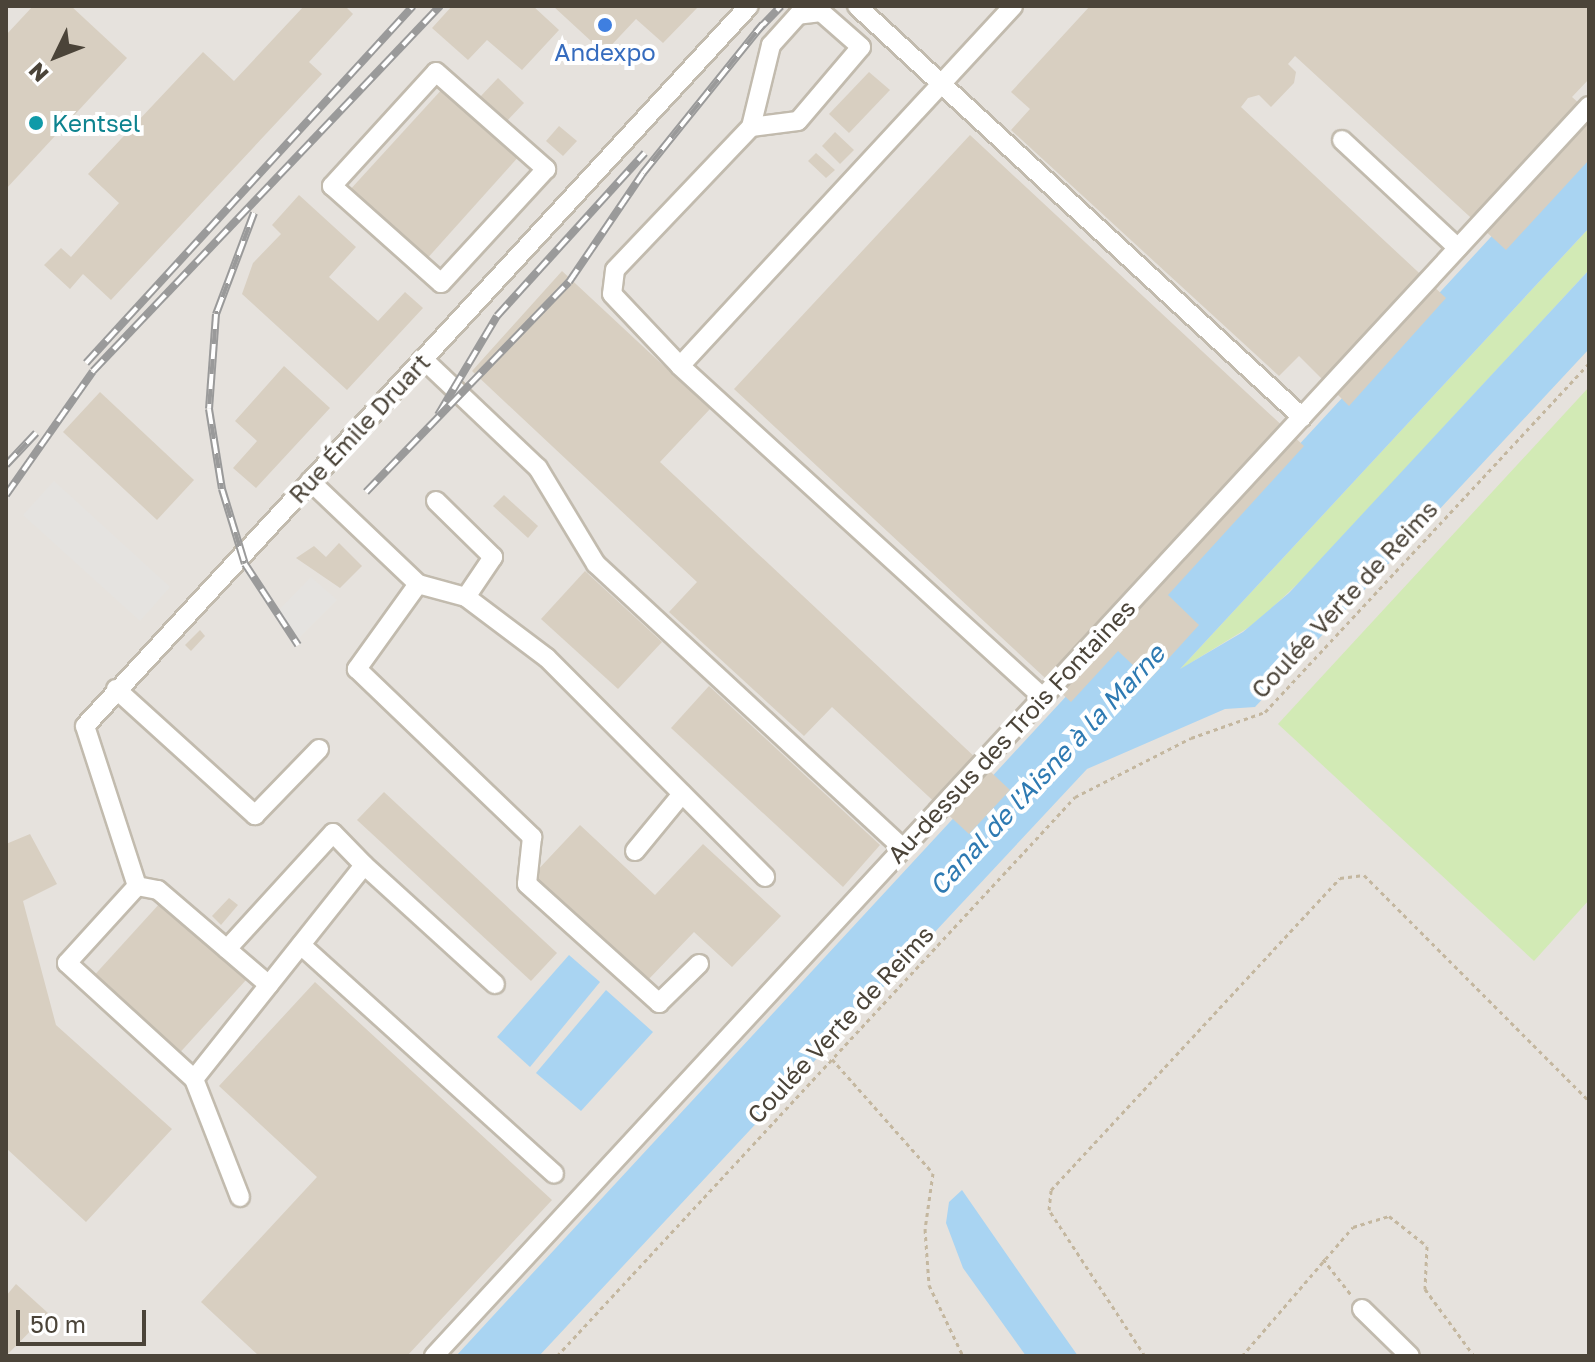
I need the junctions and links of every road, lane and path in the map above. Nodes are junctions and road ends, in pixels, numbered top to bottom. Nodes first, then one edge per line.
1 (749, 6) edge
2 (857, 6) edge
3 (1013, 6) edge
4 (942, 83) junction
5 (1589, 106) edge
6 (751, 127) junction
7 (1342, 140) dead end
8 (502, 219) junction
9 (527, 244) junction
10 (1458, 248) junction
11 (423, 359) junction
12 (1589, 363) edge
13 (680, 366) junction
14 (1302, 417) junction
15 (310, 481) junction
16 (436, 501) dead end
17 (418, 584) junction
18 (466, 597) junction
19 (116, 689) junction
20 (1042, 697) junction
21 (319, 749) dead end
22 (682, 794) junction
23 (903, 848) junction
24 (635, 851) dead end
25 (364, 865) junction
26 (765, 877) dead end
27 (137, 886) junction
28 (301, 945) junction
29 (227, 949) junction
30 (699, 964) dead end
31 (495, 984) dead end
32 (269, 985) junction
33 (832, 1059) junction
34 (194, 1079) junction
35 (1589, 1101) edge
36 (554, 1174) dead end
37 (240, 1197) dead end
38 (1323, 1259) junction
39 (1362, 1309) joint
40 (434, 1356) edge
41 (557, 1356) edge
42 (963, 1356) edge
43 (1145, 1356) edge
44 (1242, 1356) edge
45 (1410, 1356) edge
46 (1474, 1356) edge

1 - 9 street, Rue Émile Druart
2 - 4 street
3 - 4 street
4 - 13 street
4 - 14 street
5 - 10 street, Au-dessus des Trois Fontaines
6 - 6 street
6 - 13 street
7 - 10 street
8 - 8 street
8 - 9 street
9 - 11 street, Rue Émile Druart
10 - 14 street, Au-dessus des Trois Fontaines
11 - 15 street, Rue Émile Druart
11 - 23 street
12 - 33 path, Coulée Verte de Reims
13 - 20 street
14 - 20 street, Au-dessus des Trois Fontaines
15 - 17 street
15 - 19 street, Rue Émile Druart
16 - 18 street
17 - 18 street
17 - 30 street
18 - 22 street
19 - 21 street
19 - 27 street, Rue Émile Druart
20 - 23 street, Au-dessus des Trois Fontaines
22 - 24 street
22 - 26 street
23 - 40 street, Au-dessus des Trois Fontaines
25 - 28 street
25 - 29 street
25 - 31 street
27 - 29 street
27 - 34 street
28 - 32 street
28 - 36 street
29 - 32 street
32 - 34 street
33 - 41 path, Coulée Verte de Reims
33 - 42 path
34 - 37 street
35 - 43 path
38 - 39 path
38 - 44 path
38 - 46 path
39 - 45 street

